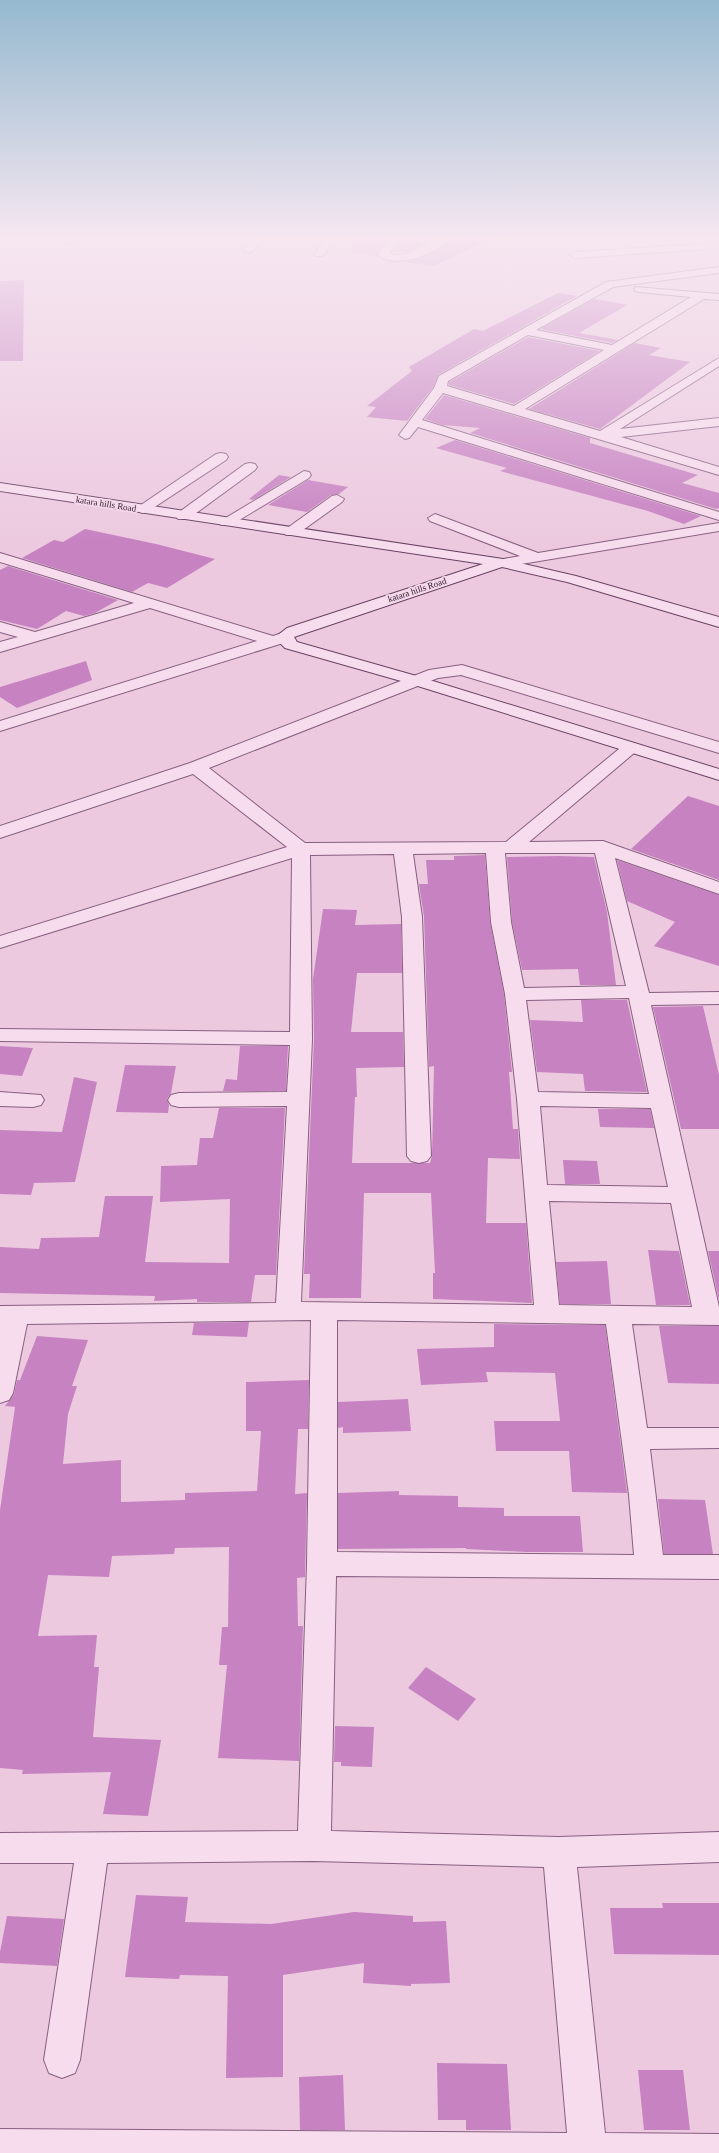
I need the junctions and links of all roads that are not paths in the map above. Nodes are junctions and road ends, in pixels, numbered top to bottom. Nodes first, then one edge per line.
1 (514, 339) edge
2 (565, 339) edge
3 (630, 339) edge
4 (614, 349) junction
5 (719, 361) edge
6 (440, 388) junction
7 (515, 410) junction
8 (415, 422) junction
9 (719, 422) edge
10 (405, 435) dead end
11 (602, 435) junction
12 (221, 458) dead end
13 (250, 467) dead end
14 (718, 471) edge
15 (304, 475) dead end
16 (0, 487) edge
17 (337, 499) dead end
18 (142, 509) junction
19 (183, 516) junction
20 (719, 516) edge
21 (435, 518) dead end
22 (226, 522) junction
23 (719, 527) edge
24 (291, 532) junction
25 (0, 557) edge
26 (537, 558) junction
27 (503, 563) junction
28 (151, 604) junction
29 (719, 622) edge
30 (0, 627) edge
31 (36, 637) junction
32 (279, 639) junction
33 (0, 647) edge
34 (414, 680) junction
35 (0, 726) edge
36 (631, 748) junction
37 (719, 748) edge
38 (196, 767) junction
39 (719, 775) edge
40 (0, 832) edge
41 (504, 847) junction
42 (603, 847) junction
43 (301, 848) junction
44 (403, 848) junction
45 (719, 888) edge
46 (0, 942) edge
47 (515, 994) junction
48 (638, 996) junction
49 (719, 998) edge
50 (0, 1035) edge
51 (302, 1039) junction
52 (0, 1099) edge
53 (299, 1099) junction
54 (528, 1099) junction
55 (33, 1100) dead end
56 (178, 1100) dead end
57 (661, 1101) junction
58 (419, 1156) dead end
59 (536, 1193) junction
60 (681, 1195) junction
61 (324, 1311) junction
62 (288, 1312) junction
63 (547, 1314) junction
64 (8, 1315) edge
65 (618, 1315) junction
66 (713, 1316) edge
67 (0, 1393) edge
68 (719, 1438) edge
69 (635, 1439) junction
70 (322, 1564) junction
71 (650, 1567) junction
72 (719, 1567) edge
73 (314, 1846) junction
74 (93, 1847) junction
75 (719, 1847) edge
76 (0, 1848) edge
77 (559, 1852) junction
78 (62, 2060) dead end
79 (0, 2148) edge
80 (588, 2153) edge
81 (719, 2153) edge

1 - 6 street
2 - 4 street
3 - 4 street
4 - 7 street
5 - 11 street
6 - 7 street
6 - 8 street
7 - 11 street
8 - 10 street
8 - 20 street
9 - 11 street
11 - 14 street
12 - 18 street
13 - 19 street
15 - 22 street
16 - 18 street, katara hills Road
17 - 24 street
18 - 19 street, katara hills Road
19 - 22 street, katara hills Road
21 - 26 street
22 - 24 street, katara hills Road
23 - 26 street
24 - 27 street, katara hills Road
25 - 28 street
26 - 27 street
27 - 29 street
27 - 32 street, katara hills Road
28 - 31 street
28 - 32 street
30 - 31 street
31 - 33 street
32 - 34 street
32 - 35 street, katara hills Road
34 - 36 street
34 - 37 street
34 - 38 street
36 - 39 street
36 - 41 street
38 - 40 street
38 - 43 street
41 - 42 street
41 - 44 street
41 - 47 street
42 - 45 street
42 - 48 street
43 - 44 street
43 - 46 street
43 - 51 street
44 - 58 street
47 - 48 street
47 - 54 street
48 - 49 street
48 - 57 street
50 - 51 street
51 - 53 street
52 - 55 street
53 - 56 street
53 - 62 street
54 - 57 street
54 - 59 street
57 - 60 street
59 - 60 street
59 - 63 street
60 - 66 street
61 - 62 street
61 - 63 street
61 - 70 street
62 - 64 street
63 - 65 street
64 - 67 street
65 - 66 street
65 - 69 street
68 - 69 street
69 - 71 street
70 - 71 street
70 - 73 street
71 - 72 street
73 - 74 street
73 - 77 street
74 - 76 street
74 - 78 street
75 - 77 street
77 - 80 street
79 - 80 street
80 - 81 street

